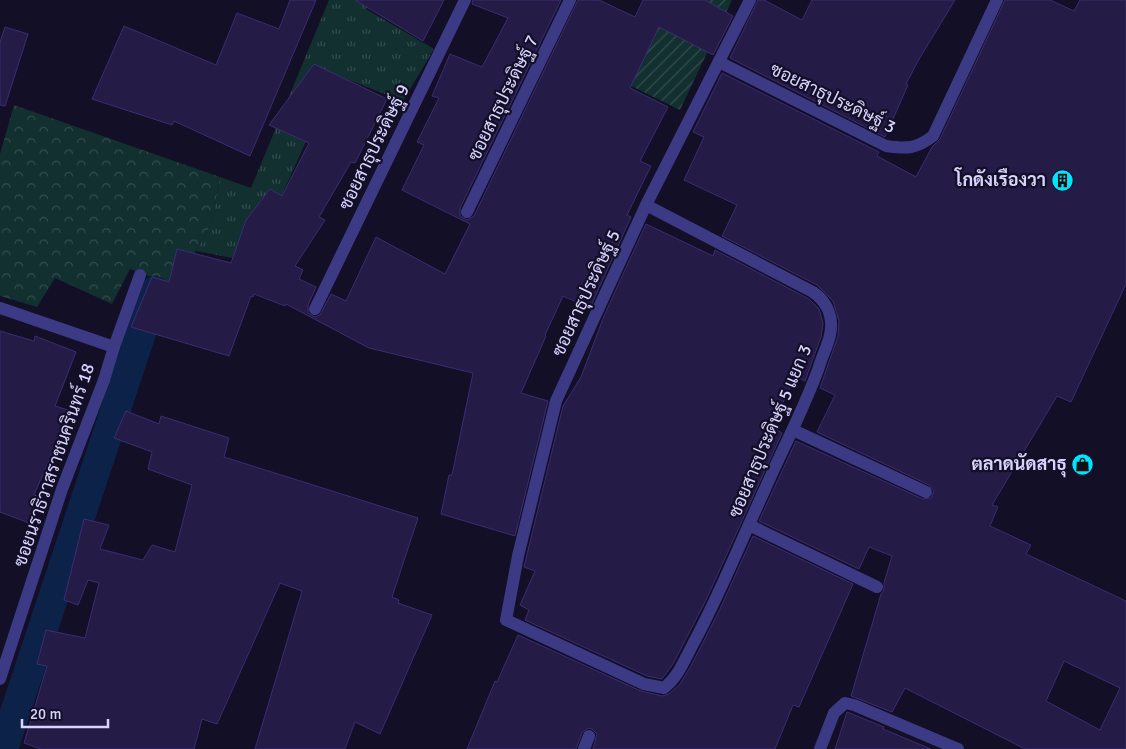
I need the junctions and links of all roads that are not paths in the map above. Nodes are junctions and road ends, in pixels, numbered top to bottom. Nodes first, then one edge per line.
1 (466, 0) edge
2 (570, 0) edge
3 (750, 0) edge
4 (997, 0) edge
5 (719, 62) junction
6 (646, 205) junction
7 (467, 212) dead end
8 (140, 275) dead end
9 (0, 308) edge
10 (315, 309) dead end
11 (114, 347) junction
12 (793, 430) junction
13 (926, 492) dead end
14 (749, 525) junction
15 (877, 586) dead end
16 (506, 620) joint
17 (0, 679) edge
18 (589, 736) dead end
19 (584, 749) edge
20 (820, 749) edge
21 (958, 749) edge

1 - 10 street, ซอยสาธุประดิษฐ์ 9
2 - 7 street, ซอยสาธุประดิษฐ์ 7
3 - 5 street, ซอยสาธุประดิษฐ์ 5
4 - 5 street, ซอยสาธุประดิษฐ์ 3
5 - 6 street, ซอยสาธุประดิษฐ์ 5
6 - 12 street, ซอยสาธุประดิษฐ์ 5 แยก 3
6 - 16 street, ซอยสาธุประดิษฐ์ 5
8 - 11 street, ซอยนราธิวาสราชนครินทร์ 18
9 - 11 street, ซอยนราธิวาสราชนครินทร์ 18
11 - 17 street, ซอยนราธิวาสราชนครินทร์ 18
12 - 13 street
12 - 14 street, ซอยสาธุประดิษฐ์ 5 แยก 3
14 - 15 street
14 - 16 street, ซอยสาธุประดิษฐ์ 5 แยก 3
18 - 19 street
20 - 21 street

